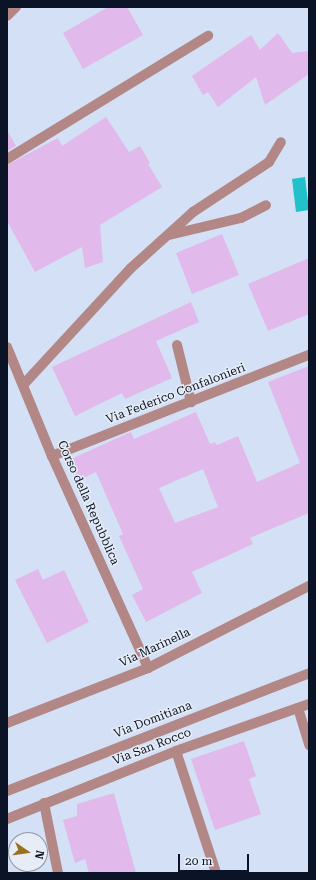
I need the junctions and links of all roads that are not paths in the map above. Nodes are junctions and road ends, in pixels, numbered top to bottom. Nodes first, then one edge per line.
1 (16, 7) edge
2 (7, 16) edge
3 (208, 36) dead end
4 (281, 142) dead end
5 (7, 159) edge
6 (266, 205) dead end
7 (167, 236) junction
8 (177, 345) dead end
9 (8, 352) edge
10 (309, 355) edge
11 (23, 385) junction
12 (191, 402) junction
13 (52, 456) junction
14 (309, 586) edge
15 (148, 668) junction
16 (309, 672) edge
17 (309, 704) edge
18 (298, 708) junction
19 (7, 723) edge
20 (309, 745) edge
21 (176, 751) junction
22 (7, 791) edge
23 (44, 803) junction
24 (7, 819) edge
25 (58, 873) edge
26 (216, 873) edge

1 - 2 street
3 - 5 street
4 - 7 street
6 - 7 street
7 - 11 street
8 - 12 street
9 - 11 street, Corso della Repubblica
10 - 12 street, Via Federico Confalonieri
11 - 13 street, Corso della Repubblica
12 - 13 street, Via Federico Confalonieri
13 - 15 street, Corso della Repubblica
14 - 15 street, Via Marinella
15 - 19 street, Via Marinella
16 - 22 street, Via Domitiana
17 - 18 street, Via San Rocco
18 - 20 street
18 - 21 street, Via San Rocco
21 - 23 street, Via San Rocco
21 - 26 street
23 - 24 street, Via San Rocco
23 - 25 street

